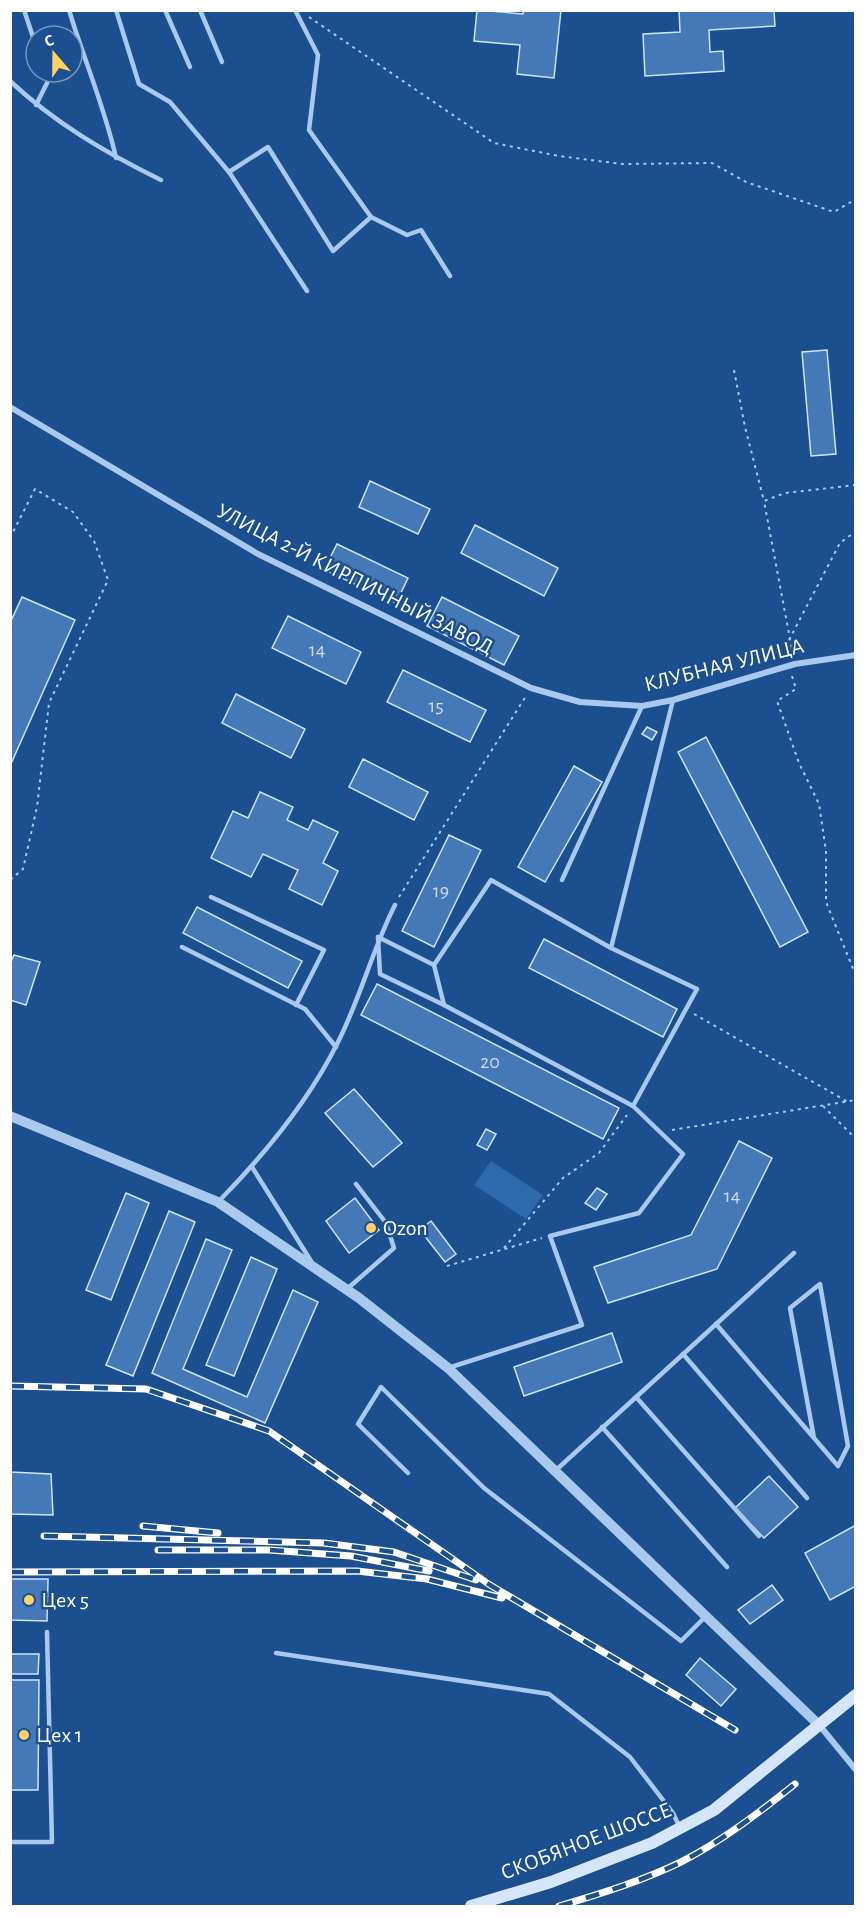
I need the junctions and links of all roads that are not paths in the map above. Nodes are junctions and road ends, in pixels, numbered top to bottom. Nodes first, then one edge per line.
1 (69, 10) edge
2 (116, 10) edge
3 (165, 10) edge
4 (200, 10) edge
5 (295, 10) edge
6 (222, 62) dead end
7 (190, 67) dead end
8 (10, 81) edge
9 (46, 84) edge
10 (36, 105) junction
11 (116, 158) junction
12 (229, 172) junction
13 (161, 180) dead end
14 (371, 217) junction
15 (450, 276) dead end
16 (307, 291) dead end
17 (10, 407) edge
18 (855, 655) edge
19 (531, 688) joint
20 (673, 700) junction
21 (642, 706) junction
22 (562, 880) dead end
23 (211, 897) dead end
24 (395, 904) road end
25 (378, 937) junction
26 (182, 946) dead end
27 (611, 948) junction
28 (434, 965) junction
29 (296, 1005) junction
30 (444, 1005) junction
31 (336, 1047) junction
32 (633, 1106) junction
33 (10, 1116) edge
34 (252, 1167) junction
35 (356, 1184) dead end
36 (218, 1202) junction
37 (794, 1253) dead end
38 (315, 1267) junction
39 (347, 1289) junction
40 (716, 1324) junction
41 (683, 1354) junction
42 (448, 1368) junction
43 (636, 1397) junction
44 (602, 1427) junction
45 (814, 1438) junction
46 (555, 1471) junction
47 (408, 1473) dead end
48 (807, 1498) dead end
49 (759, 1536) dead end
50 (727, 1567) dead end
51 (706, 1616) junction
52 (47, 1632) dead end
53 (276, 1653) dead end
54 (855, 1695) edge
55 (820, 1726) junction
56 (853, 1761) edge
57 (855, 1770) edge
58 (680, 1828) junction
59 (10, 1842) edge
60 (471, 1906) edge

1 - 11 lane
2 - 12 lane
3 - 7 lane
4 - 6 lane
5 - 14 lane
8 - 10 lane
9 - 10 lane
10 - 11 lane
11 - 13 lane
12 - 14 lane
12 - 16 lane
14 - 15 lane
17 - 19 street, УЛИЦА 2-Й КИРПИЧНЫЙ ЗАВОД
18 - 20 street, КЛУБНАЯ УЛИЦА
19 - 21 street, КЛУБНАЯ УЛИЦА
20 - 21 street, КЛУБНАЯ УЛИЦА
20 - 27 lane
21 - 22 lane
23 - 29 lane
24 - 25 lane
25 - 28 lane
25 - 30 lane
25 - 31 lane
26 - 29 lane
27 - 28 lane
27 - 32 lane
28 - 30 lane
29 - 31 lane
30 - 32 lane
31 - 34 lane
32 - 42 lane
33 - 36 street
34 - 36 lane
34 - 38 lane
35 - 39 lane
36 - 38 street
37 - 40 lane
38 - 39 street
39 - 42 street
40 - 41 lane
40 - 45 lane
41 - 43 lane
41 - 48 lane
42 - 46 street
43 - 44 lane
43 - 49 lane
44 - 46 lane
44 - 50 lane
45 - 45 lane
46 - 51 street
47 - 51 lane
51 - 55 street
52 - 59 lane
53 - 58 lane
54 - 55 main road, СКОБЯНОЕ ШОССЕ
55 - 56 street
55 - 58 main road, СКОБЯНОЕ ШОССЕ
56 - 57 street
58 - 60 main road, СКОБЯНОЕ ШОССЕ

